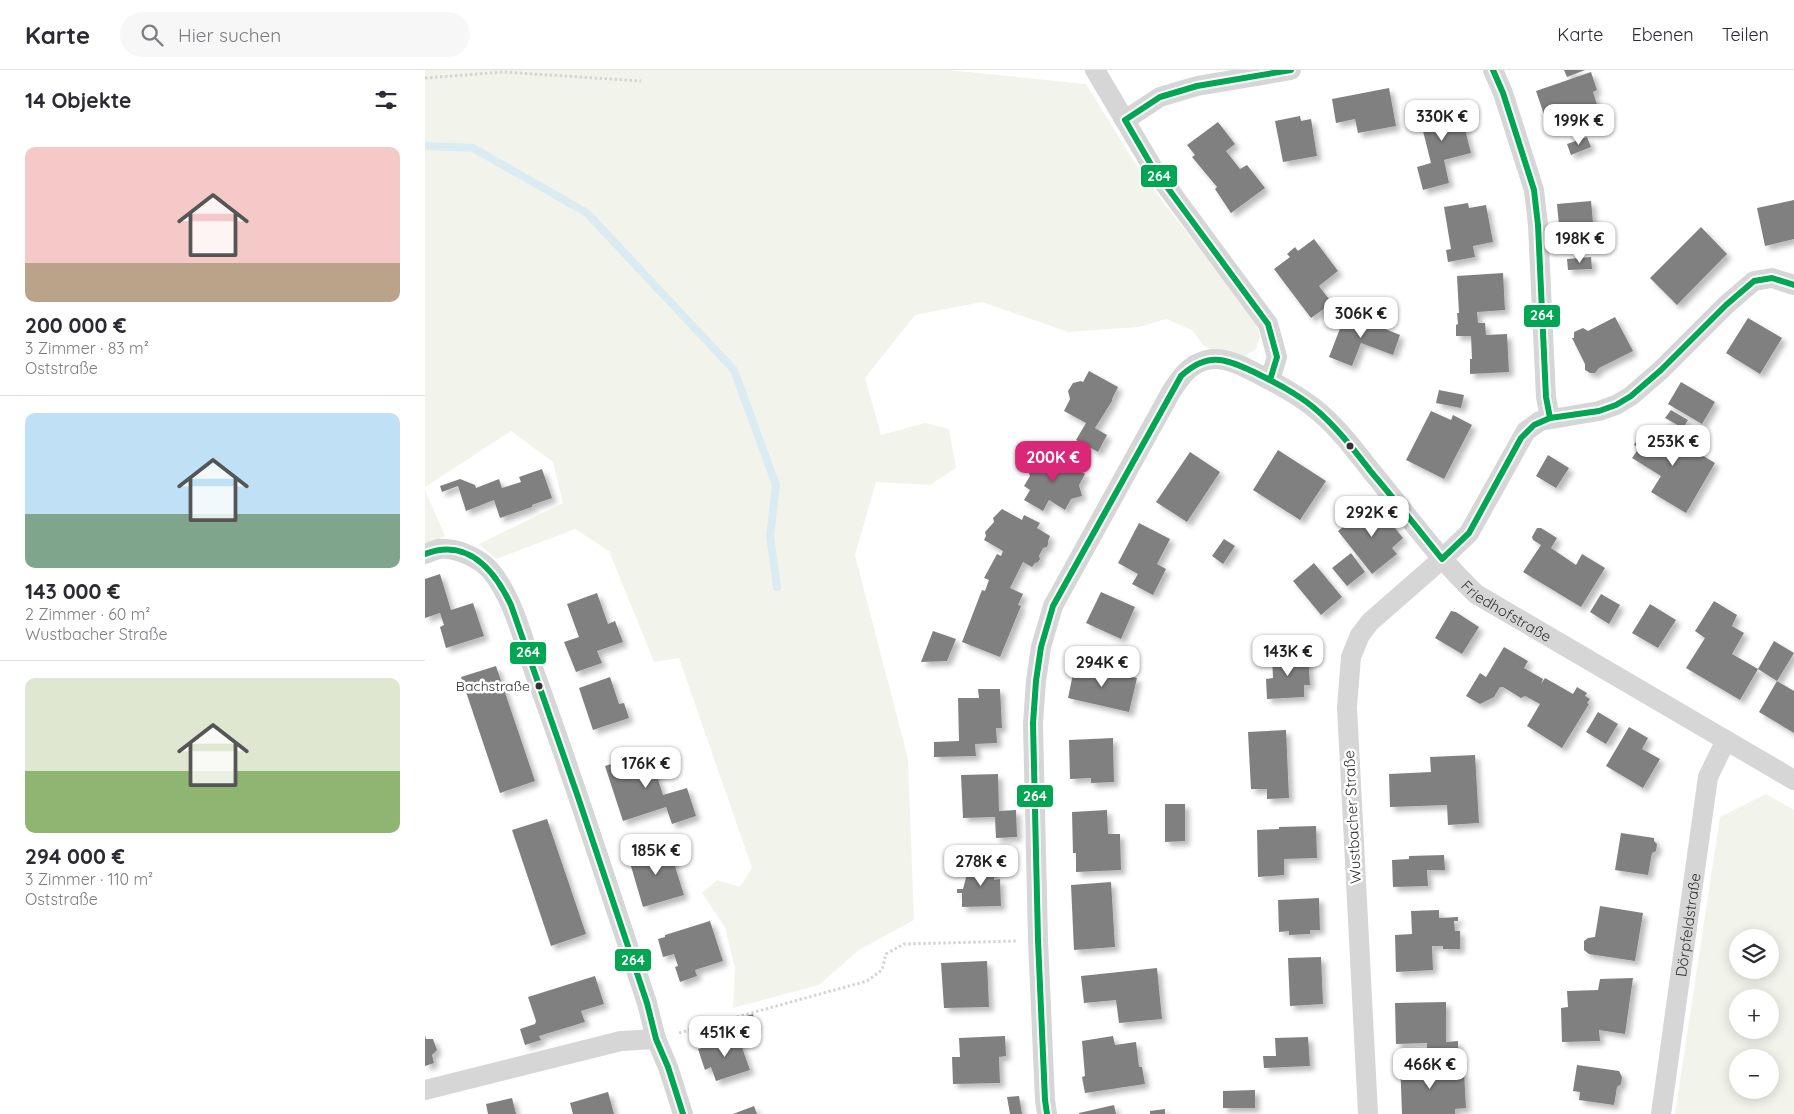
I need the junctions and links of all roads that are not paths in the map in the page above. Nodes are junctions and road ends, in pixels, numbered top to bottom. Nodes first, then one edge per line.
1 (1095, 70) edge
2 (1291, 70) edge
3 (1493, 70) edge
4 (1125, 120) junction
5 (1794, 285) edge
6 (1270, 380) junction
7 (1550, 418) junction
8 (425, 554) edge
9 (1442, 559) junction
10 (1726, 740) junction
11 (1794, 780) edge
12 (656, 1039) junction
13 (425, 1090) edge
14 (683, 1114) edge
15 (1047, 1114) edge
16 (1368, 1114) edge
17 (1661, 1114) edge

1 - 4 street
2 - 4 street
3 - 7 street
4 - 6 street
5 - 7 street, Wustbacher Straße
6 - 9 street, Friedhofstraße
6 - 15 street, Friedhofstraße
7 - 9 street, Wustbacher Straße
8 - 12 street
9 - 10 street, Friedhofstraße
9 - 16 street, Wustbacher Straße
10 - 11 street, Friedhofstraße
10 - 17 street, Dörpfeldstraße
12 - 13 street
12 - 14 street

